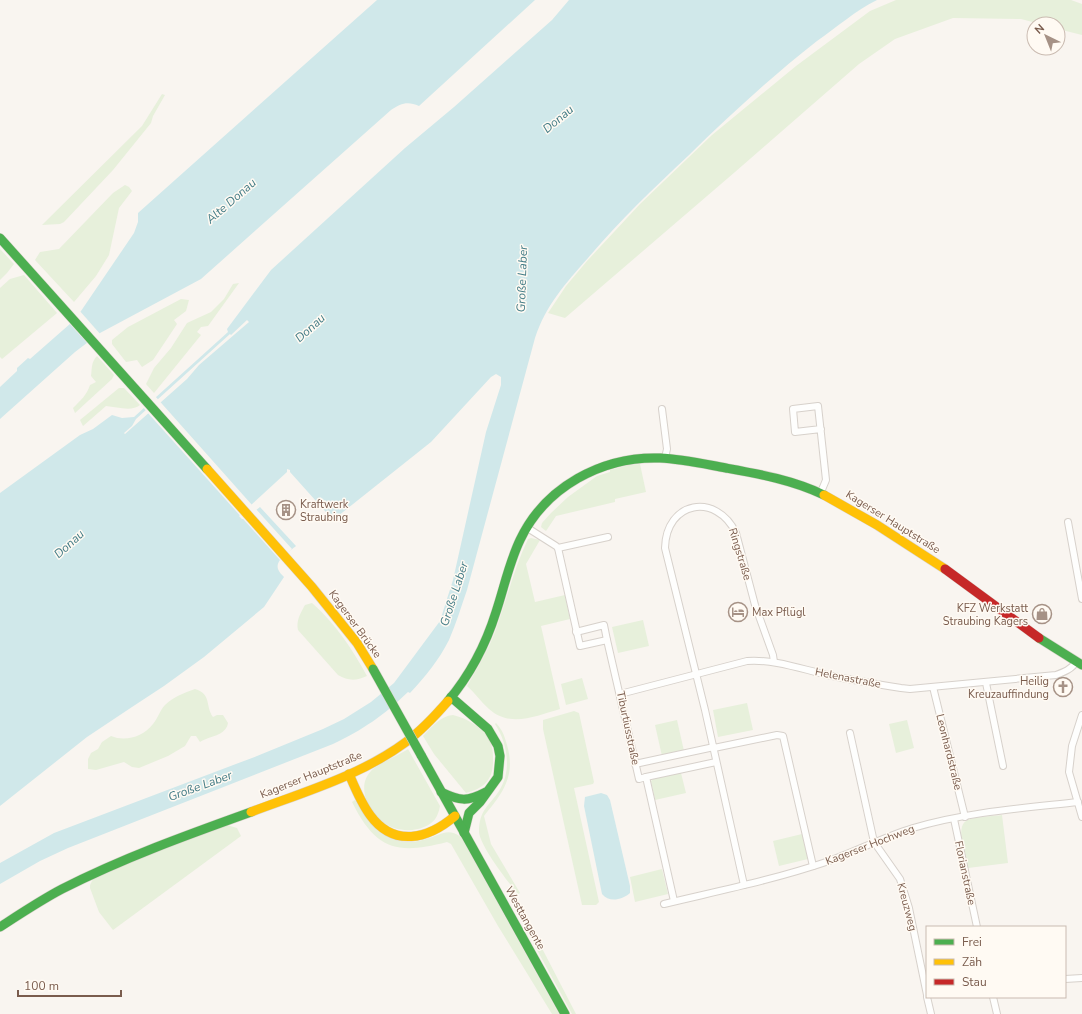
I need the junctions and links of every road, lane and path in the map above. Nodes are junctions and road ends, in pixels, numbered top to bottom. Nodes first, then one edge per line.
1 (0, 238) edge
2 (662, 409) dead end
3 (821, 429) junction
4 (665, 458) junction
5 (821, 492) junction
6 (1068, 522) dead end
7 (526, 527) junction
8 (608, 537) dead end
9 (558, 548) junction
10 (1082, 599) edge
11 (576, 632) junction
12 (607, 640) junction
13 (774, 662) junction
14 (1079, 663) edge
15 (696, 674) junction
16 (986, 682) junction
17 (933, 687) junction
18 (620, 694) junction
19 (451, 697) junction
20 (1082, 715) edge
21 (850, 733) dead end
22 (714, 748) junction
23 (716, 762) junction
24 (635, 764) junction
25 (1003, 766) dead end
26 (349, 774) junction
27 (646, 777) junction
28 (441, 792) junction
29 (486, 792) junction
30 (1078, 802) junction
31 (455, 816) junction
32 (965, 817) junction
33 (1082, 817) edge
34 (954, 819) junction
35 (464, 833) junction
36 (874, 842) junction
37 (813, 866) junction
38 (744, 885) junction
39 (674, 901) junction
40 (664, 904) dead end
41 (977, 926) edge
42 (0, 927) edge
43 (1082, 978) edge
44 (1066, 979) edge
45 (926, 991) edge
46 (927, 998) edge
47 (993, 998) edge
48 (565, 1014) edge
49 (931, 1014) edge
50 (997, 1014) edge

1 - 28 street, Kagerser Brücke, bridge
2 - 4 street
3 - 3 street
3 - 5 street
4 - 5 street, Kagerser Hauptstraße
4 - 7 street, Kagerser Hauptstraße
5 - 14 street, Kagerser Hauptstraße
6 - 10 street
7 - 9 street
7 - 19 street, Kagerser Hauptstraße
8 - 9 street
9 - 11 street
11 - 12 street
11 - 12 street, Tiburtiusstraße
12 - 18 street, Tiburtiusstraße
13 - 15 street, Helenastraße
13 - 15 street, Ringstraße
13 - 17 street, Helenastraße
14 - 16 street, Helenastraße
15 - 18 street, Helenastraße
15 - 22 street, Ringstraße
16 - 17 street, Helenastraße
16 - 25 street
17 - 32 street, Leonhardstraße
18 - 24 street, Tiburtiusstraße
19 - 26 street, Kagerser Hauptstraße
19 - 29 street
20 - 30 street
21 - 36 street, Kreuzweg
22 - 23 street, Ringstraße
22 - 24 street
22 - 37 street
23 - 27 street
23 - 38 street, Ringstraße
24 - 27 street, Tiburtiusstraße
26 - 31 street
26 - 42 street, Kagerser Hauptstraße
27 - 39 street, Tiburtiusstraße
28 - 29 street
28 - 31 street, Westtangente
29 - 35 street
30 - 32 street, Kagerser Hochweg
30 - 33 street
31 - 35 street, Westtangente
32 - 34 street, Kagerser Hochweg
34 - 36 street, Kagerser Hochweg
34 - 41 street, Florianstraße
35 - 48 street, Westtangente
36 - 37 street, Kagerser Hochweg
36 - 45 street, Kreuzweg
37 - 38 street, Kagerser Hochweg
38 - 39 street, Kagerser Hochweg
39 - 40 street, Kagerser Hochweg
43 - 44 street
46 - 49 street, Kreuzweg
47 - 50 street

